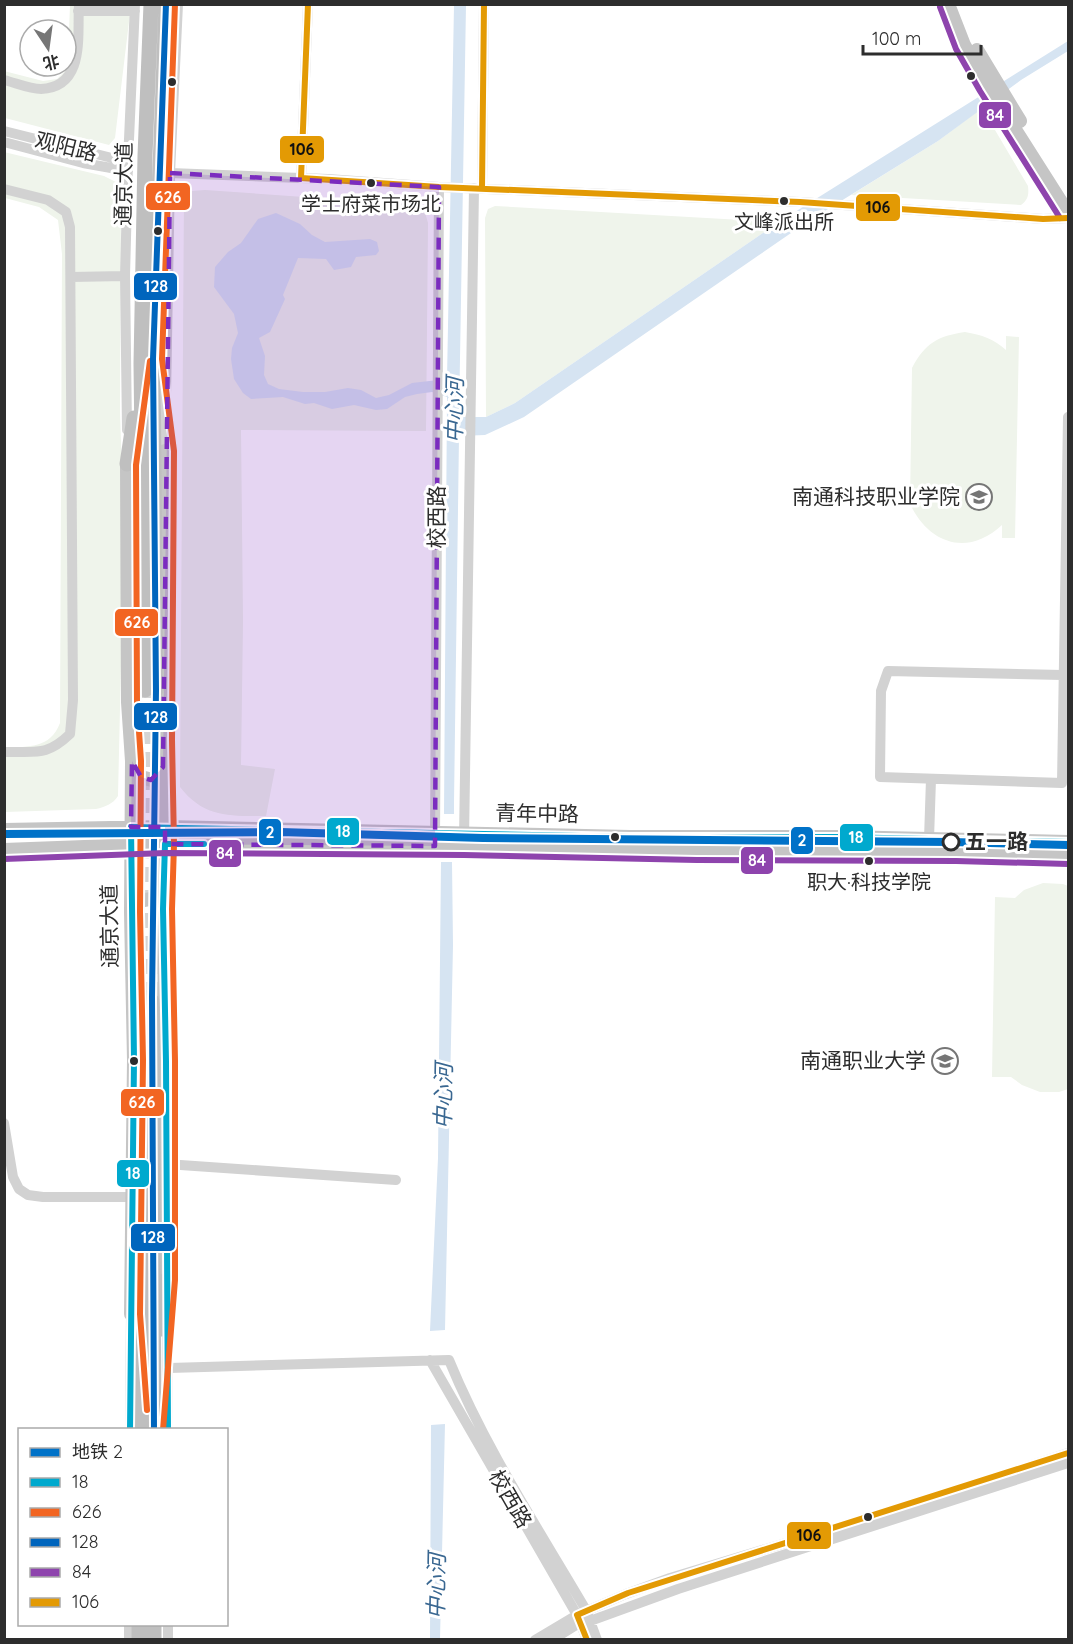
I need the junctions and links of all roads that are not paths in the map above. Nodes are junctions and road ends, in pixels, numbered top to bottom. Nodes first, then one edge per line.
1 (151, 4) edge
2 (166, 4) edge
3 (178, 4) edge
4 (308, 4) edge
5 (484, 4) edge
6 (948, 4) edge
7 (957, 4) edge
8 (79, 8) edge
9 (135, 8) edge
10 (4, 80) edge
11 (992, 85) junction
12 (1001, 100) junction
13 (4, 131) edge
14 (4, 142) edge
15 (128, 167) junction
16 (170, 173) junction
17 (301, 178) junction
18 (443, 187) junction
19 (475, 188) junction
20 (4, 189) edge
21 (1068, 200) edge
22 (1068, 213) edge
23 (1068, 218) edge
24 (125, 276) junction
25 (71, 277) junction
26 (147, 362) junction
27 (1068, 417) edge
28 (165, 450) junction
29 (128, 465) junction
30 (1068, 502) edge
31 (1063, 675) junction
32 (150, 690) tunnel mouth
33 (4, 752) edge
34 (132, 761) junction
35 (163, 767) junction
36 (931, 779) junction
37 (131, 827) junction
38 (165, 827) junction
39 (4, 830) edge
40 (435, 839) junction
41 (929, 839) junction
42 (464, 840) junction
43 (1068, 842) edge
44 (165, 844) junction
45 (130, 845) junction
46 (4, 850) edge
47 (1068, 855) edge
48 (163, 909) junction
49 (131, 912) junction
50 (147, 996) tunnel mouth
51 (4, 1123) edge
52 (166, 1164) junction
53 (396, 1180) dead end
54 (132, 1197) junction
55 (166, 1280) junction
56 (131, 1314) joint
57 (430, 1360) junction
58 (169, 1368) junction
59 (147, 1428) edge
60 (1068, 1453) edge
61 (1068, 1463) edge
62 (922, 1506) junction
63 (584, 1617) junction
64 (535, 1640) edge
65 (552, 1640) edge
66 (587, 1640) edge
67 (597, 1640) edge

1 - 26 highway, 通京大道
2 - 26 highway, 通京大道
3 - 16 street
4 - 17 street
5 - 19 street, 校西路
6 - 11 main road
7 - 11 main road
8 - 9 street
8 - 10 street
9 - 15 street
11 - 12 main road
12 - 21 main road
12 - 22 main road
13 - 15 street, 观阳路
14 - 15 street, 观阳路
15 - 24 street
16 - 17 street
16 - 28 street
17 - 18 street
18 - 19 street
18 - 40 street, 校西路
19 - 23 street
19 - 42 street, 校西路
20 - 25 street
24 - 25 street
24 - 29 street
25 - 33 street
26 - 28 highway
26 - 29 highway
26 - 32 highway
27 - 30 street
28 - 35 main road
29 - 34 main road, 通京大道
30 - 31 street
31 - 36 street
31 - 36 street
34 - 35 main road
34 - 37 main road, 通京大道
35 - 38 main road
36 - 41 street
37 - 38 main road, 青年中路
37 - 39 main road, 青年中路
37 - 45 main road, 通京大道
38 - 40 main road, 青年中路
38 - 44 main road
40 - 42 main road, 青年中路
40 - 44 main road, 青年中路
41 - 42 main road, 青年中路
41 - 43 main road, 青年中路
42 - 47 main road, 青年中路
44 - 45 main road, 青年中路
44 - 48 main road
45 - 46 main road, 青年中路
45 - 49 main road, 通京大道
48 - 49 main road
48 - 52 main road
49 - 54 main road, 通京大道
50 - 59 highway
51 - 54 street
52 - 53 street
52 - 55 main road
54 - 56 main road, 通京大道
55 - 58 street
55 - 59 highway
56 - 59 highway
57 - 58 street
57 - 63 street, 校西路
57 - 63 street, 校西路
58 - 59 street
60 - 62 street
61 - 62 street
62 - 63 street
63 - 64 street
63 - 65 street
63 - 66 street, 校西路
63 - 67 street, 校西路

